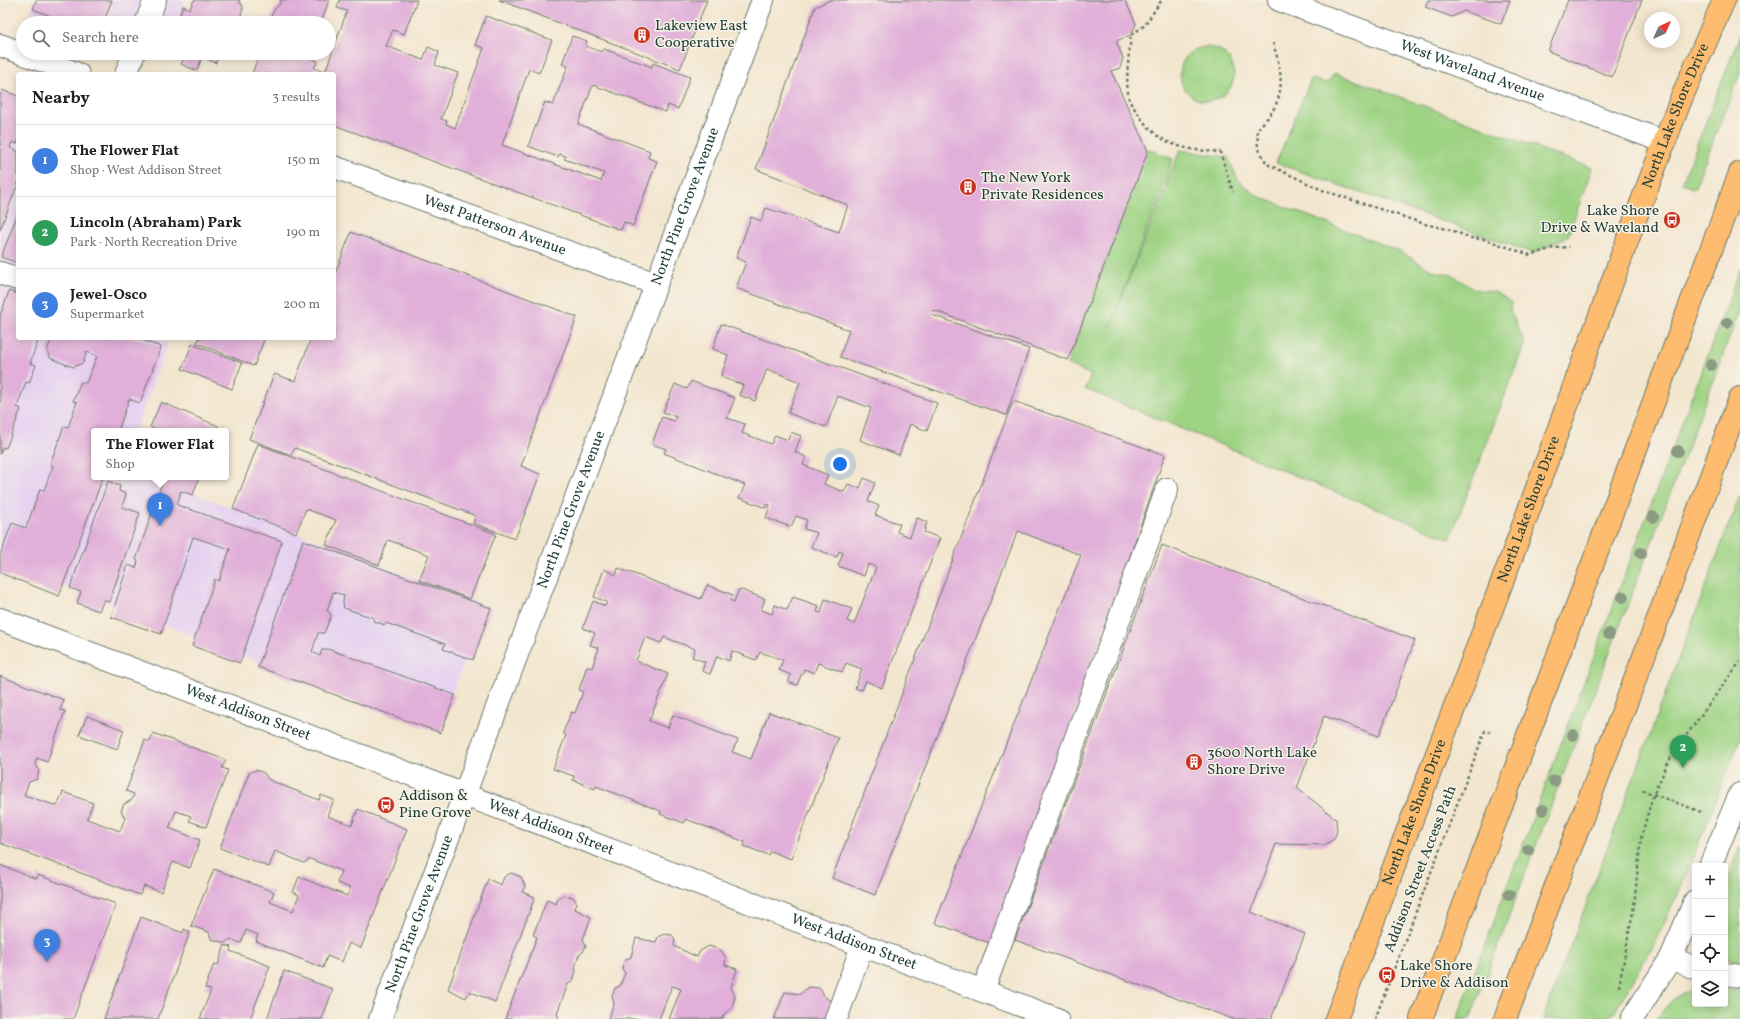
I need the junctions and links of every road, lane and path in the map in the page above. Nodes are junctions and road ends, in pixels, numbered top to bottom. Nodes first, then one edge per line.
1 (155, 0) edge
2 (763, 0) edge
3 (1279, 0) edge
4 (1724, 0) edge
5 (1161, 1) dead end
6 (149, 16) edge
7 (1273, 43) dead end
8 (0, 45) edge
9 (16, 51) edge
10 (40, 60) edge
11 (131, 60) edge
12 (73, 72) edge
13 (127, 72) edge
14 (1665, 142) junction
15 (336, 168) edge
16 (1740, 173) edge
17 (1233, 192) dead end
18 (1569, 246) dead end
19 (0, 273) edge
20 (16, 278) edge
21 (656, 284) junction
22 (1740, 398) edge
23 (1167, 489) dead end
24 (0, 619) edge
25 (1740, 662) edge
26 (1490, 732) dead end
27 (1642, 790) dead end
28 (1740, 794) edge
29 (464, 795) junction
30 (1653, 795) junction
31 (1710, 816) dead end
32 (1711, 863) edge
33 (1692, 908) edge
34 (862, 946) junction
35 (1671, 958) junction
36 (1692, 967) edge
37 (1728, 974) edge
38 (1740, 976) edge
39 (1620, 990) dead end
40 (983, 991) junction
41 (380, 1019) edge
42 (836, 1019) edge
43 (1057, 1019) edge
44 (1336, 1019) edge
45 (1375, 1019) edge
46 (1421, 1019) edge
47 (1505, 1019) edge
48 (1632, 1019) edge

1 - 6 street
2 - 21 street, North Pine Grove Avenue
3 - 14 street, West Waveland Avenue
4 - 14 main road, North Lake Shore Drive
5 - 17 path
7 - 18 path
8 - 9 street
10 - 12 street
11 - 13 street
14 - 44 main road, North Lake Shore Drive
15 - 21 street, West Patterson Avenue
16 - 46 main road
19 - 20 street
21 - 29 street, North Pine Grove Avenue
22 - 47 main road
23 - 40 street
24 - 29 street, West Addison Street
25 - 30 path
26 - 45 path, Addison Street Access Path
27 - 30 path
28 - 32 street
29 - 34 street, West Addison Street
29 - 41 street, North Pine Grove Avenue
30 - 31 path
30 - 39 path
33 - 35 street
34 - 40 street, West Addison Street
34 - 42 street
35 - 36 street
35 - 48 street
37 - 38 street
40 - 43 street, West Addison Street

